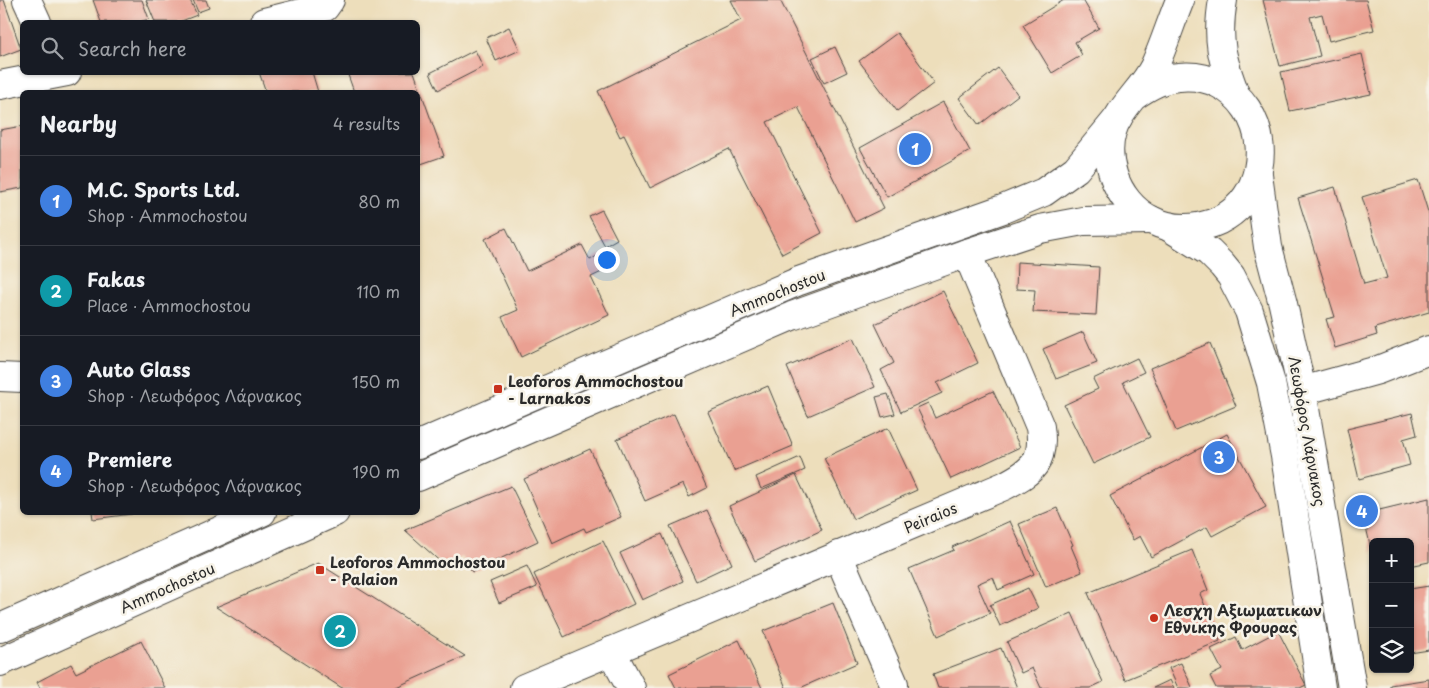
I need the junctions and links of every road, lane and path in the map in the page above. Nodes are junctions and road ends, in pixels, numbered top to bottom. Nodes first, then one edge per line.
1 (27, 0) edge
2 (330, 0) edge
3 (1180, 0) edge
4 (1223, 0) edge
5 (36, 20) edge
6 (272, 20) edge
7 (52, 75) edge
8 (0, 85) edge
9 (1134, 96) junction
10 (1236, 96) junction
11 (1118, 118) junction
12 (1258, 175) junction
13 (1159, 223) junction
14 (967, 253) junction
15 (1429, 350) edge
16 (0, 377) edge
17 (20, 378) edge
18 (1302, 391) junction
19 (420, 443) edge
20 (420, 476) edge
21 (255, 515) edge
22 (328, 515) edge
23 (838, 555) junction
24 (0, 628) edge
25 (612, 651) junction
26 (0, 662) edge
27 (894, 684) dead end
28 (524, 688) edge
29 (631, 688) edge
30 (1321, 688) edge
31 (1352, 688) edge

1 - 5 main road
2 - 6 main road
3 - 9 main road, Λεωφόρος Λάρνακος
4 - 10 main road, Λεωφόρος Λάρνακος
7 - 8 main road
9 - 10 main road, Λεωφόρος Λάρνακος
9 - 11 main road, Λεωφόρος Λάρνακος
10 - 12 main road, Λεωφόρος Λάρνακος
11 - 13 main road, Λεωφόρος Λάρνακος
11 - 19 main road, Ammochostou
12 - 13 main road, Λεωφόρος Λάρνακος
12 - 18 main road, Λεωφόρος Λάρνακος
13 - 14 main road, Ammochostou
13 - 30 main road, Λεωφόρος Λάρνακος
14 - 20 main road, Ammochostou
14 - 23 main road, Peiraios
15 - 18 main road
16 - 17 main road
18 - 31 main road, Λεωφόρος Λάρνακος
21 - 24 main road, Ammochostou
22 - 26 main road, Ammochostou
23 - 25 main road, Peiraios
23 - 27 main road
25 - 28 main road, Peiraios
25 - 29 main road

